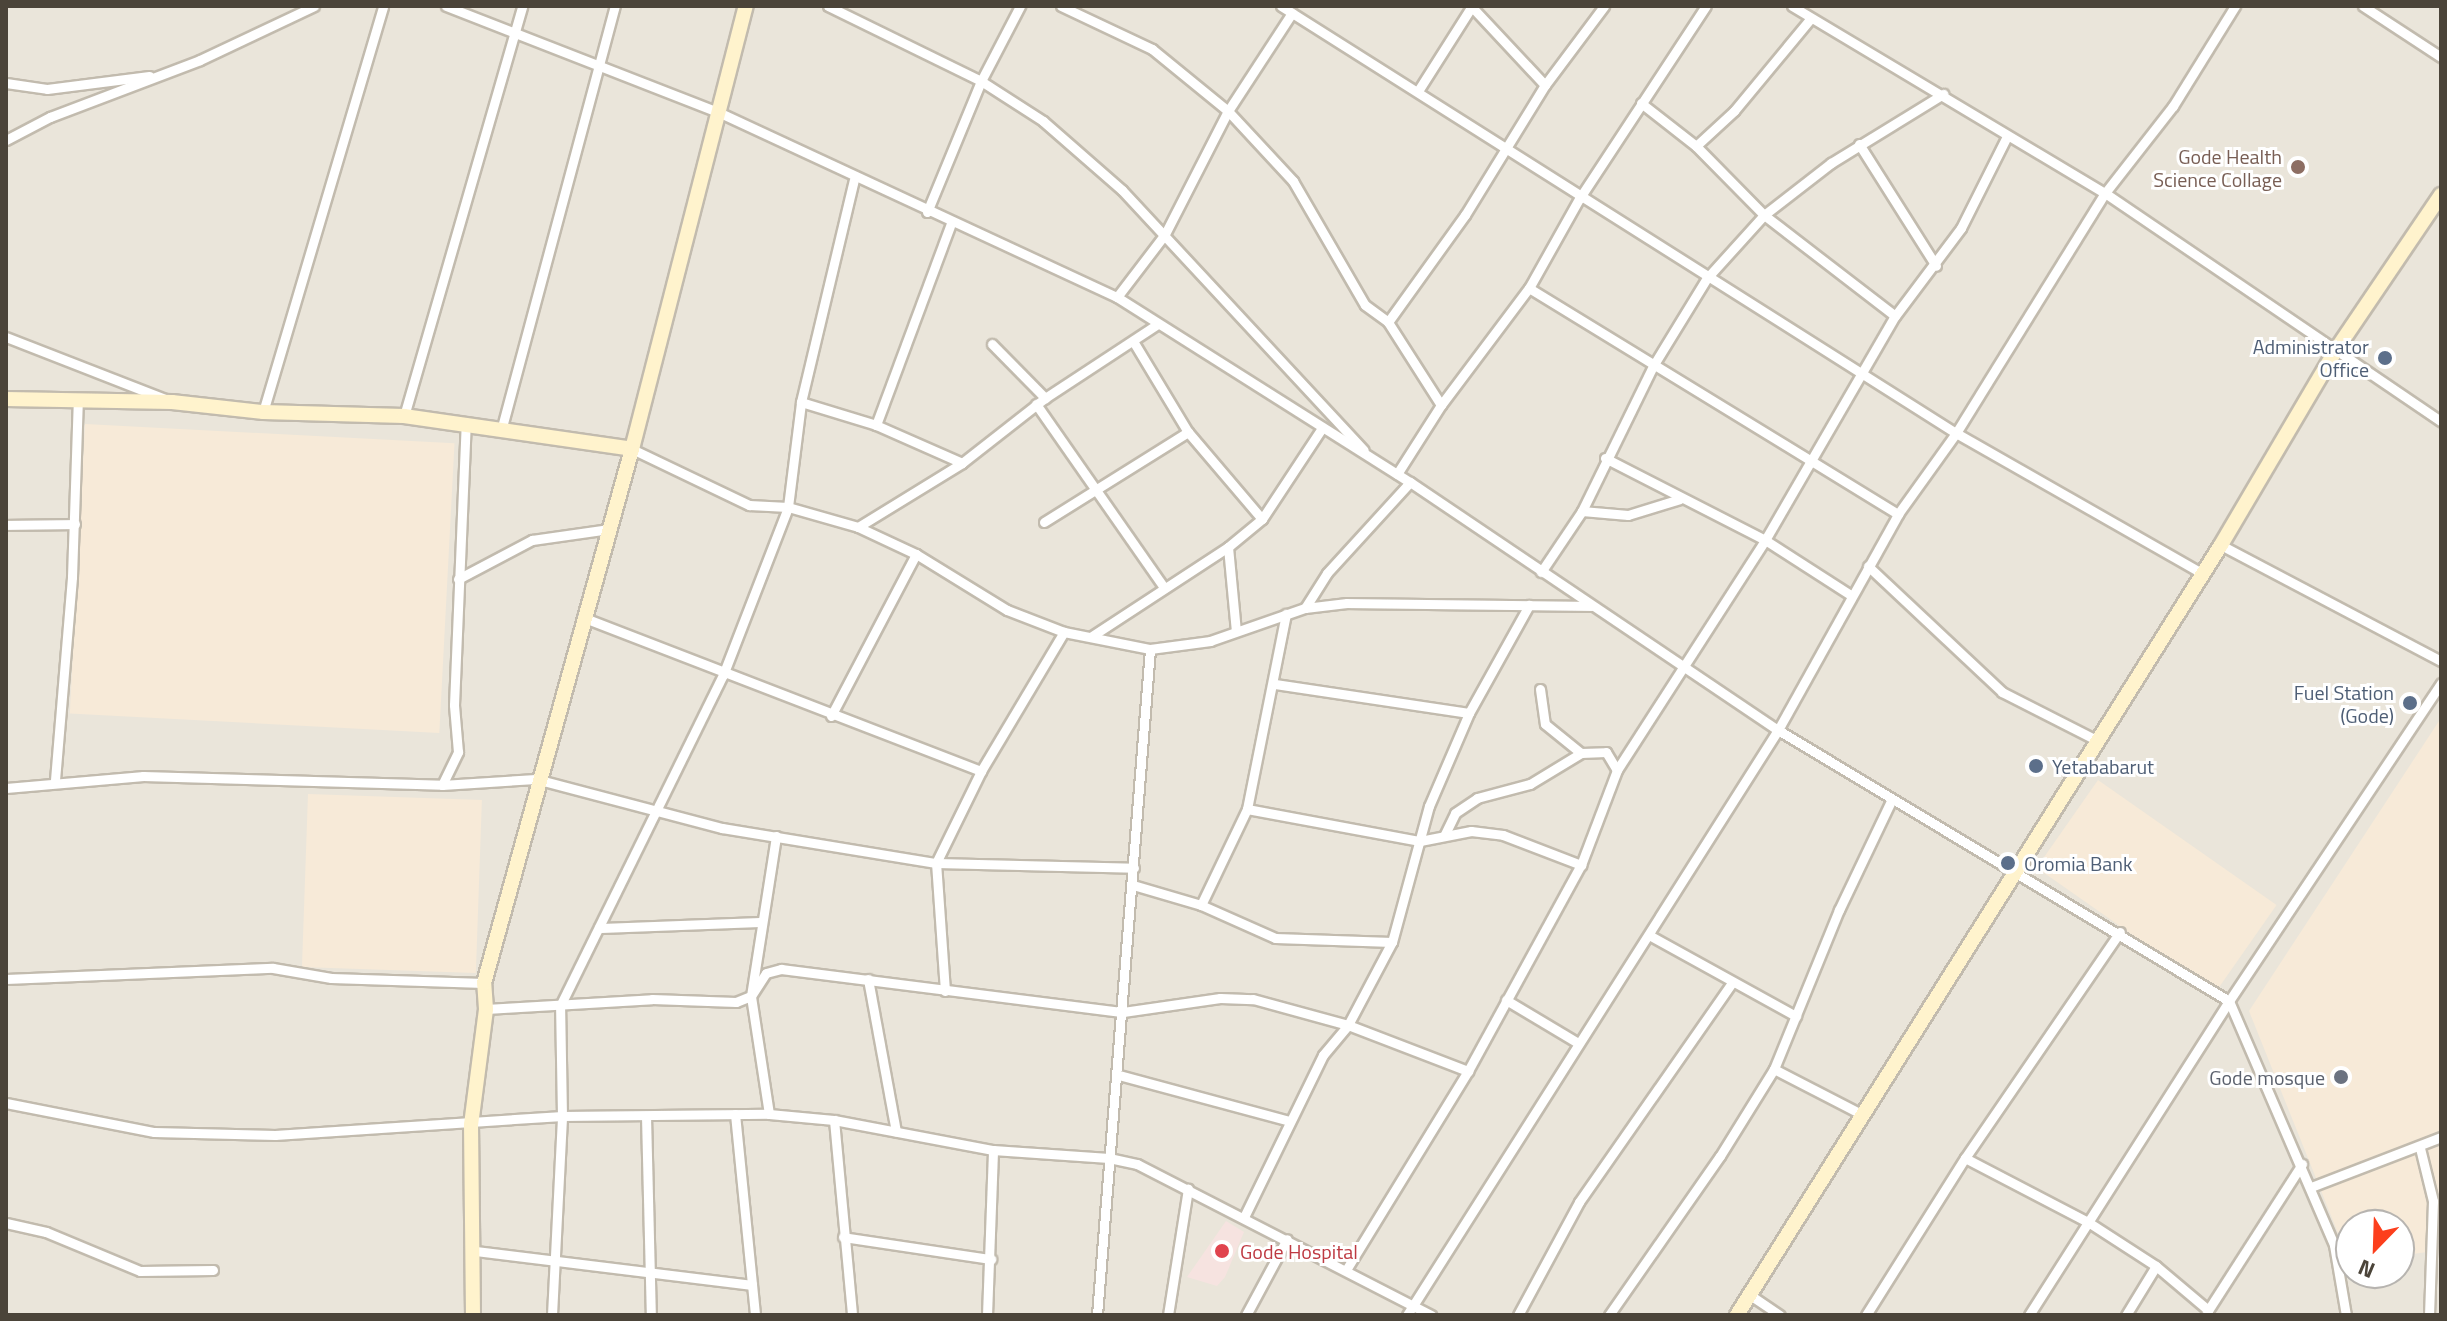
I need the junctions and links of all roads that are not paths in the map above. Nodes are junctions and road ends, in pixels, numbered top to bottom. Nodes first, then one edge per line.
1 (314, 6) edge
2 (383, 6) edge
3 (446, 6) edge
4 (522, 6) edge
5 (615, 6) edge
6 (746, 6) edge
7 (828, 6) edge
8 (1020, 6) edge
9 (1061, 6) edge
10 (1281, 6) edge
11 (1471, 6) edge
12 (1604, 6) edge
13 (1706, 6) edge
14 (1792, 6) edge
15 (2235, 6) edge
16 (2363, 6) edge
17 (1292, 13) junction
18 (1810, 19) junction
19 (515, 30) junction
20 (2441, 57) edge
21 (598, 62) junction
22 (168, 73) junction
23 (981, 81) junction
24 (6, 83) edge
25 (1545, 85) junction
26 (1418, 91) junction
27 (1943, 94) junction
28 (1641, 103) junction
29 (716, 111) junction
30 (1228, 111) junction
31 (2007, 136) junction
32 (6, 140) edge
33 (1859, 144) junction
34 (1509, 146) junction
35 (1696, 146) junction
36 (854, 180) junction
37 (2105, 193) junction
38 (2441, 195) edge
39 (1579, 199) junction
40 (927, 212) junction
41 (1764, 215) junction
42 (951, 223) junction
43 (1165, 234) junction
44 (1936, 266) junction
45 (1707, 278) junction
46 (1529, 288) junction
47 (1117, 297) junction
48 (1895, 316) junction
49 (1388, 322) junction
50 (1156, 325) junction
51 (6, 337) edge
52 (1133, 341) junction
53 (992, 344) dead end
54 (2334, 353) junction
55 (1653, 366) junction
56 (1864, 375) junction
57 (6, 399) edge
58 (78, 400) junction
59 (1040, 401) junction
60 (172, 402) junction
61 (801, 402) junction
62 (1441, 405) junction
63 (263, 412) junction
64 (404, 416) junction
65 (2441, 421) edge
66 (466, 422) junction
67 (876, 425) junction
68 (502, 427) junction
69 (1322, 428) junction
70 (1188, 432) junction
71 (1956, 433) junction
72 (632, 449) junction
73 (1605, 458) junction
74 (1374, 461) junction
75 (1810, 461) junction
76 (962, 463) junction
77 (1397, 474) junction
78 (1410, 482) junction
79 (1098, 489) junction
80 (1680, 499) junction
81 (788, 507) junction
82 (1582, 511) junction
83 (1898, 514) junction
84 (1262, 519) junction
85 (1044, 522) dead end
86 (75, 524) junction
87 (6, 525) edge
88 (858, 527) junction
89 (609, 529) junction
90 (1765, 540) junction
91 (2221, 545) junction
92 (1228, 547) junction
93 (916, 554) junction
94 (1868, 566) junction
95 (1541, 572) junction
96 (2201, 573) junction
97 (458, 579) junction
98 (1163, 586) junction
99 (1849, 594) junction
100 (1529, 605) junction
101 (1595, 606) junction
102 (1305, 608) junction
103 (1286, 614) junction
104 (582, 617) junction
105 (1236, 631) junction
106 (1064, 632) junction
107 (1092, 636) junction
108 (1150, 649) junction
109 (2441, 661) edge
110 (1686, 668) junction
111 (723, 675) junction
112 (2441, 683) edge
113 (1275, 684) junction
114 (1540, 689) dead end
115 (1469, 713) junction
116 (831, 716) junction
117 (1778, 730) junction
118 (2098, 741) junction
119 (1581, 753) junction
120 (1617, 770) junction
121 (981, 771) junction
122 (536, 779) junction
123 (55, 780) junction
124 (442, 785) junction
125 (6, 788) edge
126 (1891, 801) junction
127 (1247, 809) junction
128 (658, 813) junction
129 (776, 836) junction
130 (1444, 836) junction
131 (1420, 841) junction
132 (936, 863) junction
133 (1581, 865) junction
134 (1134, 868) junction
135 (2017, 871) junction
136 (1133, 885) junction
137 (1201, 905) junction
138 (762, 922) junction
139 (599, 928) junction
140 (2120, 932) junction
141 (1649, 935) junction
142 (1392, 942) junction
143 (6, 979) edge
144 (868, 979) junction
145 (484, 983) junction
146 (1732, 983) junction
147 (945, 991) junction
148 (751, 996) junction
149 (1506, 1000) junction
150 (2229, 1001) junction
151 (560, 1006) junction
152 (486, 1009) junction
153 (1123, 1012) junction
154 (1796, 1016) junction
155 (1348, 1025) junction
156 (1578, 1043) junction
157 (1774, 1069) junction
158 (1468, 1071) junction
159 (1119, 1075) junction
160 (6, 1103) edge
161 (735, 1114) junction
162 (769, 1114) junction
163 (1861, 1114) junction
164 (562, 1116) junction
165 (646, 1116) junction
166 (834, 1120) junction
167 (1289, 1121) junction
168 (471, 1125) junction
169 (896, 1131) junction
170 (2441, 1137) edge
171 (2420, 1148) junction
172 (993, 1150) junction
173 (1109, 1158) junction
174 (1965, 1158) junction
175 (2302, 1164) junction
176 (2311, 1187) junction
177 (1188, 1189) junction
178 (1244, 1217) junction
179 (2088, 1222) junction
180 (6, 1223) edge
181 (843, 1237) junction
182 (1287, 1239) junction
183 (476, 1251) junction
184 (991, 1259) junction
185 (556, 1262) junction
186 (2156, 1266) junction
187 (213, 1270) dead end
188 (1346, 1270) junction
189 (649, 1276) junction
190 (752, 1285) junction
191 (1750, 1295) junction
192 (1410, 1310) edge
193 (2207, 1312) edge
194 (473, 1315) edge
195 (552, 1315) edge
196 (651, 1315) edge
197 (755, 1315) edge
198 (852, 1315) edge
199 (987, 1315) edge
200 (1097, 1315) edge
201 (1168, 1315) edge
202 (1246, 1315) edge
203 (1431, 1315) edge
204 (1518, 1315) edge
205 (1609, 1315) edge
206 (1737, 1315) edge
207 (1780, 1315) edge
208 (1866, 1315) edge
209 (2029, 1315) edge
210 (2126, 1315) edge
211 (2346, 1315) edge
212 (2429, 1315) edge

1 - 22 street
2 - 63 street
3 - 19 street
4 - 19 street
5 - 21 street
6 - 29 street
7 - 23 street
8 - 23 street
9 - 30 street
10 - 17 street
11 - 25 street
11 - 26 street
12 - 25 street
13 - 28 street
14 - 18 street
15 - 37 street
16 - 20 street
17 - 26 street
17 - 30 street
18 - 27 street
18 - 35 street
19 - 21 street
19 - 64 street
21 - 29 street
21 - 68 street
22 - 24 street
22 - 32 street
23 - 40 street
23 - 43 street
25 - 34 street
26 - 34 street
27 - 31 street
27 - 33 street
28 - 35 street
28 - 39 street
29 - 36 street
29 - 72 street
30 - 43 street
30 - 49 street
31 - 37 street
31 - 44 street
33 - 41 street
33 - 44 street
34 - 39 street
34 - 49 street
35 - 41 street
36 - 40 street
36 - 61 street
37 - 54 street
37 - 71 street
38 - 54 street
39 - 45 street
39 - 46 street
40 - 42 street
41 - 45 street
41 - 48 street
42 - 47 street
42 - 67 street
43 - 47 street
43 - 74 street
44 - 48 street
45 - 55 street
45 - 56 street
46 - 55 street
46 - 62 street
47 - 50 street
48 - 56 street
49 - 62 street
50 - 52 street
50 - 69 street
51 - 60 street
52 - 59 street
52 - 70 street
53 - 59 street
54 - 65 street
54 - 91 street
55 - 73 street
55 - 75 street
56 - 71 street
56 - 75 street
57 - 58 street
58 - 60 street
58 - 86 street
59 - 76 street
59 - 79 street
60 - 63 street
61 - 67 street
61 - 81 street
62 - 77 street
63 - 64 street
64 - 66 street
66 - 68 street
66 - 97 street
67 - 76 street
68 - 72 street
69 - 74 street
69 - 84 street
70 - 79 street
70 - 84 street
71 - 83 street
71 - 96 street
72 - 81 street
72 - 89 street
73 - 80 street
73 - 82 street
74 - 77 street
75 - 83 street
75 - 90 street
76 - 88 street
77 - 78 street
78 - 95 street
78 - 102 street
79 - 85 street
79 - 98 street
80 - 82 street
80 - 90 street
81 - 88 street
81 - 111 street
82 - 95 street
83 - 94 street
84 - 92 street
86 - 87 street
86 - 123 street
88 - 93 street
89 - 97 street
89 - 104 street
90 - 99 street
90 - 110 street
91 - 96 street
91 - 109 street
92 - 98 street
92 - 105 street
93 - 106 street
93 - 116 street
94 - 99 street
94 - 118 street
95 - 101 street
96 - 118 street
97 - 124 street
98 - 107 street
99 - 117 street
100 - 101 street
100 - 102 street
100 - 115 street
101 - 110 street
102 - 103 street
103 - 105 street
103 - 113 street
104 - 111 street
104 - 122 street
105 - 108 street
106 - 107 street
106 - 121 street
107 - 108 street
108 - 134 street
110 - 117 street
110 - 120 street
111 - 116 street
111 - 128 street
112 - 150 street
113 - 115 street
113 - 127 street
114 - 119 street
115 - 131 street
116 - 121 street
117 - 126 street
117 - 141 street
118 - 135 street
119 - 120 street
119 - 130 street
120 - 133 street
121 - 132 street
122 - 124 street
122 - 128 street
122 - 145 street
123 - 124 street
123 - 125 street
126 - 135 street
126 - 154 street
127 - 131 street
127 - 137 street
128 - 129 street
128 - 139 street
129 - 132 street
129 - 138 street
130 - 131 street
130 - 133 street
131 - 142 street
132 - 134 street
132 - 147 street
133 - 149 street
134 - 136 street
135 - 140 street
135 - 163 street
136 - 137 street
136 - 153 street
137 - 142 street
138 - 139 street
138 - 148 street
139 - 151 street
140 - 150 street
140 - 174 street
141 - 146 street
141 - 156 street
142 - 155 street
143 - 145 street
144 - 147 street
144 - 148 street
144 - 169 street
145 - 152 street
146 - 154 street
146 - 204 street
147 - 153 street
148 - 151 street
148 - 162 street
149 - 156 street
149 - 158 street
150 - 175 street
150 - 179 street
151 - 152 street
151 - 164 street
152 - 168 street
153 - 155 street
153 - 159 street
154 - 157 street
155 - 158 street
155 - 167 street
156 - 192 street
157 - 163 street
157 - 205 street
158 - 188 street
159 - 167 street
159 - 173 street
160 - 168 street
161 - 162 street
161 - 165 street
161 - 190 street
162 - 166 street
163 - 191 street
164 - 165 street
164 - 168 street
164 - 185 street
165 - 189 street
166 - 169 street
166 - 181 street
167 - 178 street
168 - 183 street
169 - 172 street
170 - 171 street
171 - 176 street
171 - 212 street
172 - 173 street
172 - 184 street
173 - 177 street
173 - 200 street
174 - 179 street
174 - 208 street
175 - 176 street
175 - 193 street
176 - 211 street
177 - 178 street
177 - 201 street
178 - 182 street
179 - 186 street
179 - 209 street
180 - 187 street
181 - 184 street
181 - 198 street
182 - 188 street
182 - 202 street
183 - 185 street
183 - 194 street
184 - 199 street
185 - 189 street
185 - 195 street
186 - 193 street
186 - 210 street
188 - 192 street
189 - 190 street
189 - 196 street
190 - 197 street
191 - 206 street
191 - 207 street
192 - 203 street

